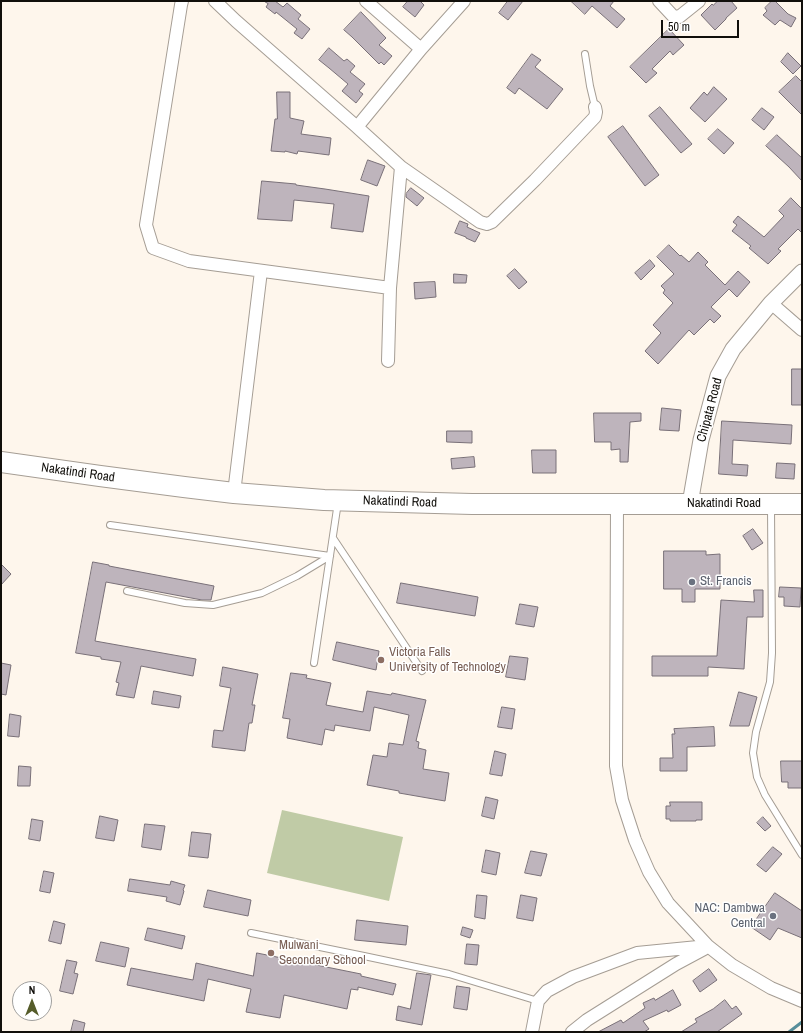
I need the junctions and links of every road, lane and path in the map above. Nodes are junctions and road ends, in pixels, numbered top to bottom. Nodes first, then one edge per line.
1 (182, 1) edge
2 (215, 1) edge
3 (366, 1) edge
4 (464, 1) edge
5 (659, 1) edge
6 (699, 1) edge
7 (421, 49) junction
8 (585, 54) dead end
9 (595, 107) joint
10 (357, 127) junction
11 (401, 167) junction
12 (261, 271) junction
13 (802, 272) edge
14 (390, 288) junction
15 (771, 303) junction
16 (802, 330) edge
17 (388, 361) dead end
18 (1, 462) edge
19 (234, 492) junction
20 (339, 500) junction
21 (690, 504) junction
22 (771, 504) junction
23 (802, 504) edge
24 (618, 505) junction
25 (110, 526) dead end
26 (333, 538) junction
27 (330, 556) junction
28 (127, 591) dead end
29 (314, 663) dead end
30 (422, 672) dead end
31 (802, 855) edge
32 (252, 933) dead end
33 (708, 946) junction
34 (801, 1000) edge
35 (538, 1001) junction
36 (532, 1032) edge
37 (572, 1032) edge

1 - 12 street
2 - 10 street
3 - 7 street
4 - 7 street
5 - 6 street
7 - 10 street
8 - 9 lane
9 - 11 street
10 - 11 street
11 - 14 street
12 - 14 street
12 - 19 street
13 - 15 street, Chipata Road
14 - 17 street
15 - 16 street
15 - 21 street, Chipata Road
18 - 19 highway, Nakatindi Road
19 - 20 highway, Nakatindi Road
20 - 24 highway, Nakatindi Road
20 - 26 lane
21 - 22 highway, Nakatindi Road
21 - 24 highway, Nakatindi Road
22 - 23 highway, Nakatindi Road
22 - 31 lane
24 - 33 street
25 - 27 lane
26 - 27 lane
26 - 30 lane
27 - 28 lane
27 - 29 lane
32 - 35 lane
33 - 34 street
33 - 35 street
33 - 37 street
35 - 36 street

